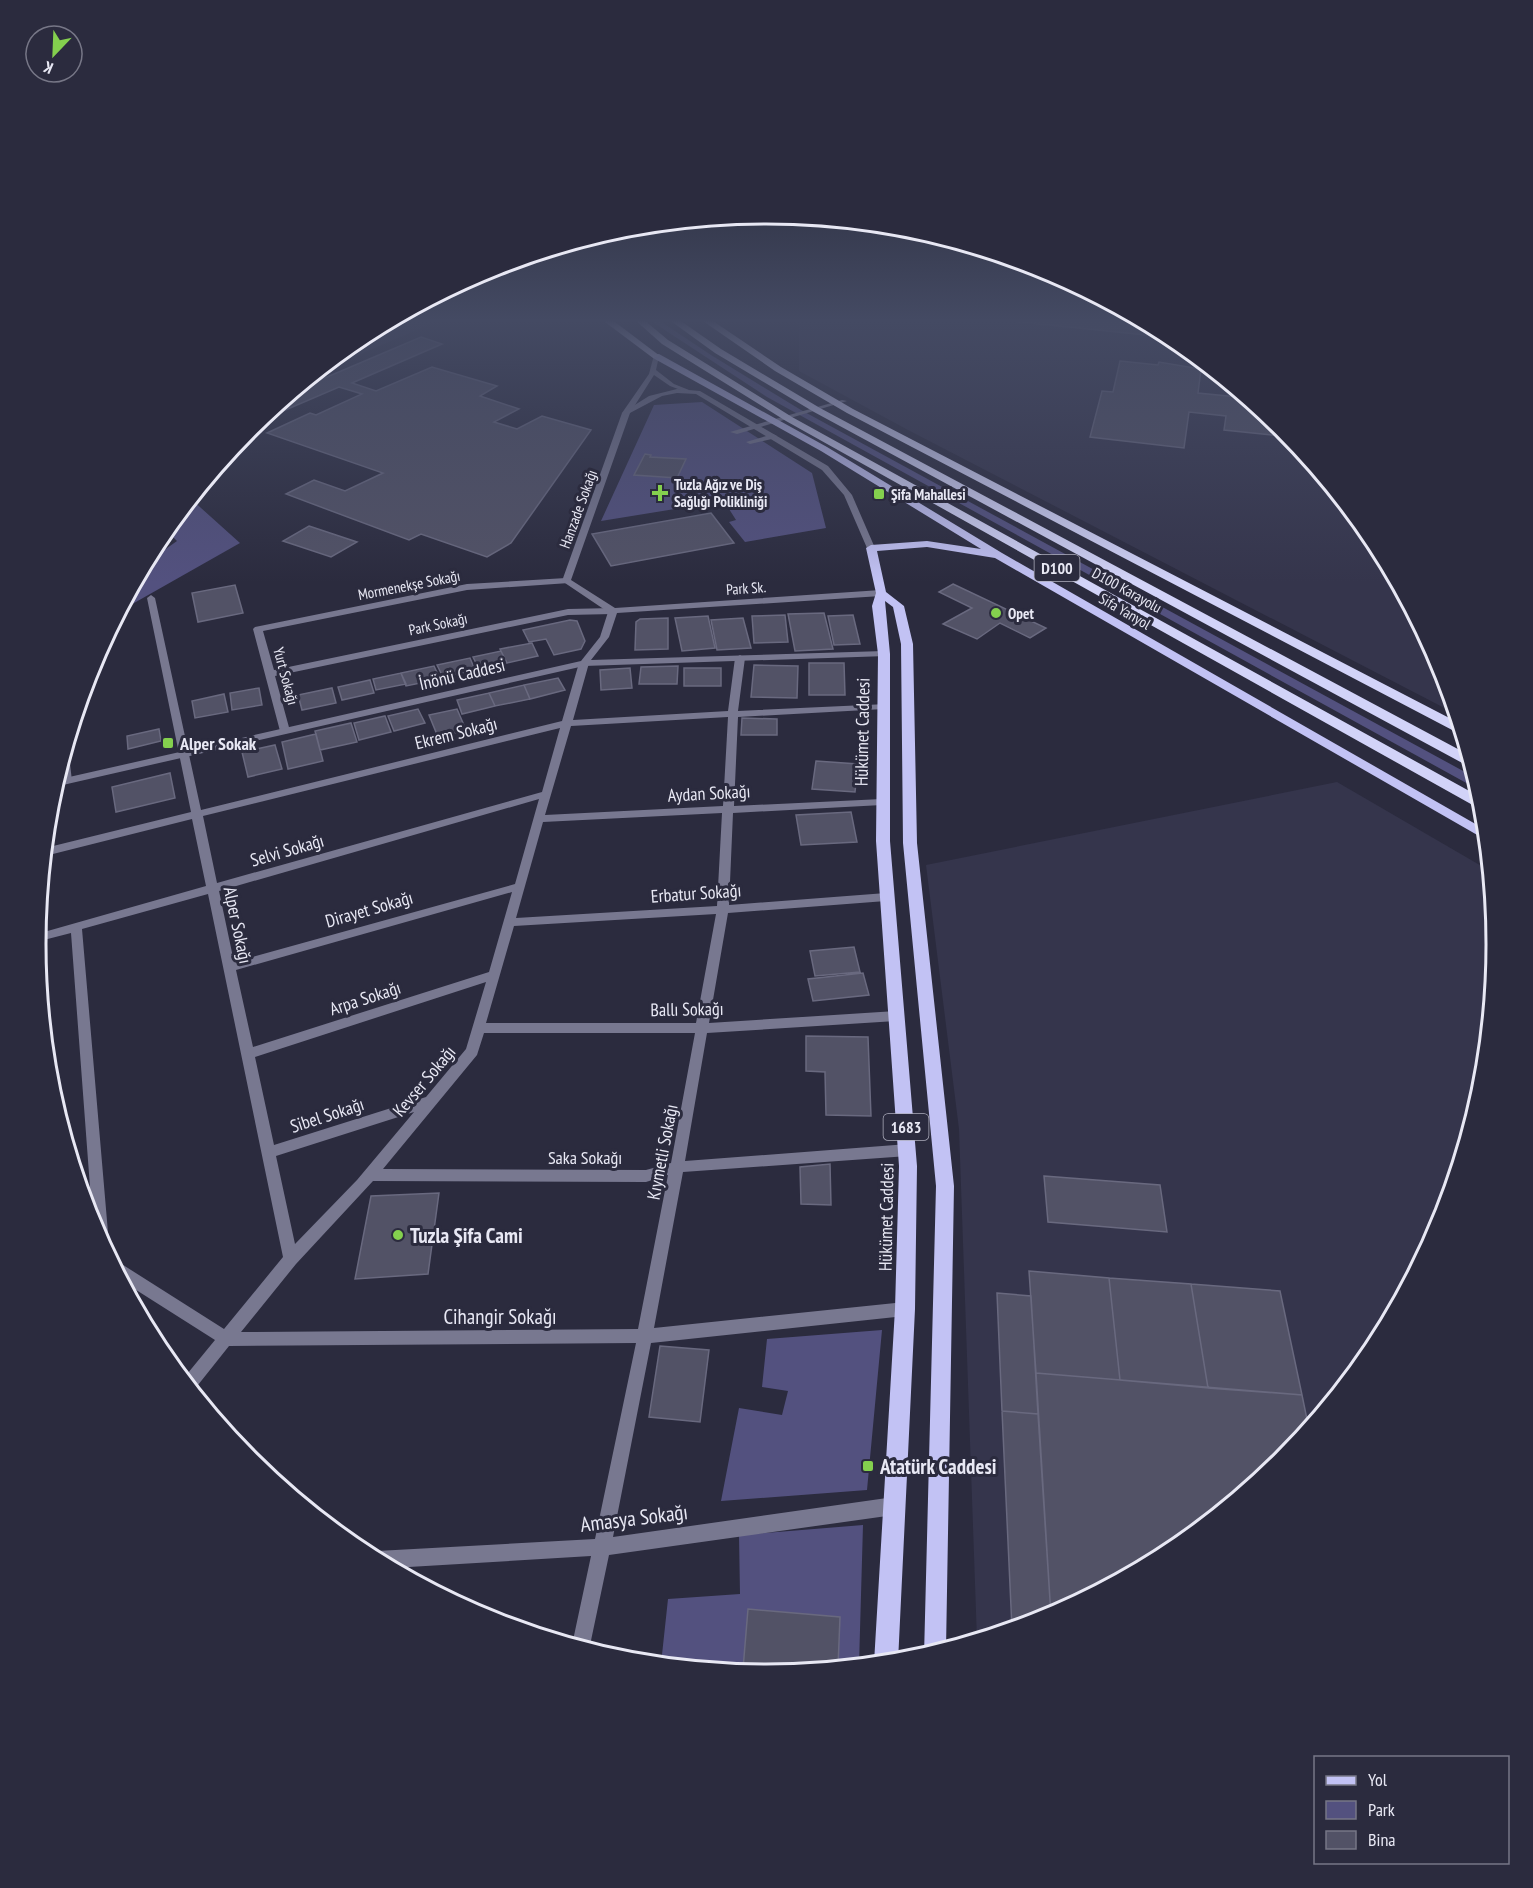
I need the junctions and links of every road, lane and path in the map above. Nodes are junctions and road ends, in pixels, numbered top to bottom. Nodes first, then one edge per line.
1 (630, 407) edge
2 (634, 407) edge
3 (724, 407) edge
4 (748, 407) edge
5 (771, 407) edge
6 (812, 407) edge
7 (822, 407) edge
8 (849, 407) edge
9 (626, 413) junction
10 (734, 432) dead end
11 (773, 436) junction
12 (750, 442) dead end
13 (871, 548) junction
14 (998, 555) junction
15 (566, 580) junction
16 (881, 593) junction
17 (151, 598) dead end
18 (613, 610) junction
19 (258, 629) joint
20 (884, 654) junction
21 (740, 658) junction
22 (584, 663) junction
23 (270, 674) junction
24 (884, 706) junction
25 (733, 713) junction
26 (567, 723) junction
27 (1451, 724) edge
28 (285, 731) junction
29 (184, 754) junction
30 (1462, 757) edge
31 (67, 777) edge
32 (67, 781) joint
33 (546, 794) junction
34 (1472, 799) edge
35 (882, 802) junction
36 (728, 808) junction
37 (196, 815) junction
38 (539, 819) junction
39 (1477, 831) edge
40 (53, 850) edge
41 (520, 886) junction
42 (212, 889) junction
43 (886, 897) junction
44 (723, 909) junction
45 (509, 922) junction
46 (76, 927) junction
47 (46, 935) edge
48 (229, 968) junction
49 (494, 975) junction
50 (896, 1016) junction
51 (478, 1028) junction
52 (704, 1028) junction
53 (248, 1054) junction
54 (430, 1101) junction
55 (908, 1150) junction
56 (268, 1152) junction
57 (677, 1167) junction
58 (368, 1175) junction
59 (100, 1216) edge
60 (291, 1259) junction
61 (129, 1277) edge
62 (905, 1309) junction
63 (645, 1336) junction
64 (227, 1339) junction
65 (193, 1379) edge
66 (894, 1506) junction
67 (602, 1547) junction
68 (392, 1559) edge
69 (583, 1640) edge
70 (934, 1643) edge
71 (886, 1653) edge

1 - 9 street, Hanzade Sokağı
2 - 9 street
3 - 11 street
4 - 14 main road, Sifa Yanyol
5 - 34 highway, D100 Karayolu / D100
6 - 30 highway, D100 Karayolu / D100
7 - 10 street
8 - 27 highway
9 - 15 street, Hanzade Sokağı
11 - 12 street
11 - 13 street
13 - 14 main road
13 - 16 main road, Hükümet Caddesi
14 - 39 main road, Sifa Yanyol
15 - 18 street
15 - 19 street, Mormenekşe Sokağı
16 - 18 street, Park Sk.
16 - 20 main road, Hükümet Caddesi / 1683
16 - 70 main road, Hükümet Caddesi / 1683
17 - 29 street, Alper Sokağı
18 - 22 street
18 - 23 street, Park Sokağı
19 - 23 street, Yurt Sokağı
20 - 21 street, İnönü Caddesi
20 - 24 main road, Hükümet Caddesi / 1683
21 - 22 street, İnönü Caddesi
21 - 25 street, Kıymetli Sokağı
22 - 26 street, Kevser Sokağı
22 - 28 street, İnönü Caddesi
23 - 28 street, Yurt Sokağı
24 - 25 street, Ekrem Sokağı
24 - 35 main road, Hükümet Caddesi / 1683
25 - 26 street, Ekrem Sokağı
25 - 36 street, Kıymetli Sokağı
26 - 33 street, Kevser Sokağı
26 - 37 street, Ekrem Sokağı
28 - 29 street, İnönü Caddesi
29 - 32 street, İnönü Caddesi
29 - 37 street, Alper Sokağı
31 - 32 street
33 - 38 street, Kevser Sokağı
33 - 42 street, Selvi Sokağı
35 - 36 street, Aydan Sokağı
35 - 43 main road, Hükümet Caddesi / 1683
36 - 38 street, Aydan Sokağı
36 - 44 street, Kıymetli Sokağı
37 - 40 street, Ekrem Sokağı
37 - 42 street, Alper Sokağı
38 - 41 street, Kevser Sokağı
41 - 45 street, Kevser Sokağı
41 - 48 street, Dirayet Sokağı
42 - 46 street, Selvi Sokağı
42 - 48 street, Alper Sokağı
43 - 44 street, Erbatur Sokağı
43 - 50 main road, Hükümet Caddesi / 1683
44 - 45 street, Erbatur Sokağı
44 - 52 street, Kıymetli Sokağı
45 - 49 street, Kevser Sokağı
46 - 47 street, Selvi Sokağı
46 - 59 street
48 - 53 street, Alper Sokağı
49 - 51 street, Kevser Sokağı
49 - 53 street, Arpa Sokağı
50 - 52 street, Ballı Sokağı
50 - 55 main road, Hükümet Caddesi / 1683
51 - 52 street, Ballı Sokağı
51 - 54 street, Kevser Sokağı
52 - 57 street, Kıymetli Sokağı
53 - 56 street, Alper Sokağı
54 - 56 street, Sibel Sokağı
54 - 58 street, Kevser Sokağı
55 - 57 street, Saka Sokağı
55 - 62 main road, Hükümet Caddesi / 1683
56 - 60 street, Alper Sokağı
57 - 58 street, Saka Sokağı
57 - 63 street, Kıymetli Sokağı
58 - 60 street, Kevser Sokağı
60 - 64 street, Kevser Sokağı
61 - 64 street
62 - 63 street, Cihangir Sokağı
62 - 66 main road, Hükümet Caddesi / 1683
63 - 64 street, Cihangir Sokağı
63 - 67 street, Kıymetli Sokağı
64 - 65 street, Kevser Sokağı
66 - 67 street, Amasya Sokağı
66 - 71 main road, Hükümet Caddesi / 1683
67 - 68 street, Amasya Sokağı
67 - 69 street, Kıymetli Sokağı

